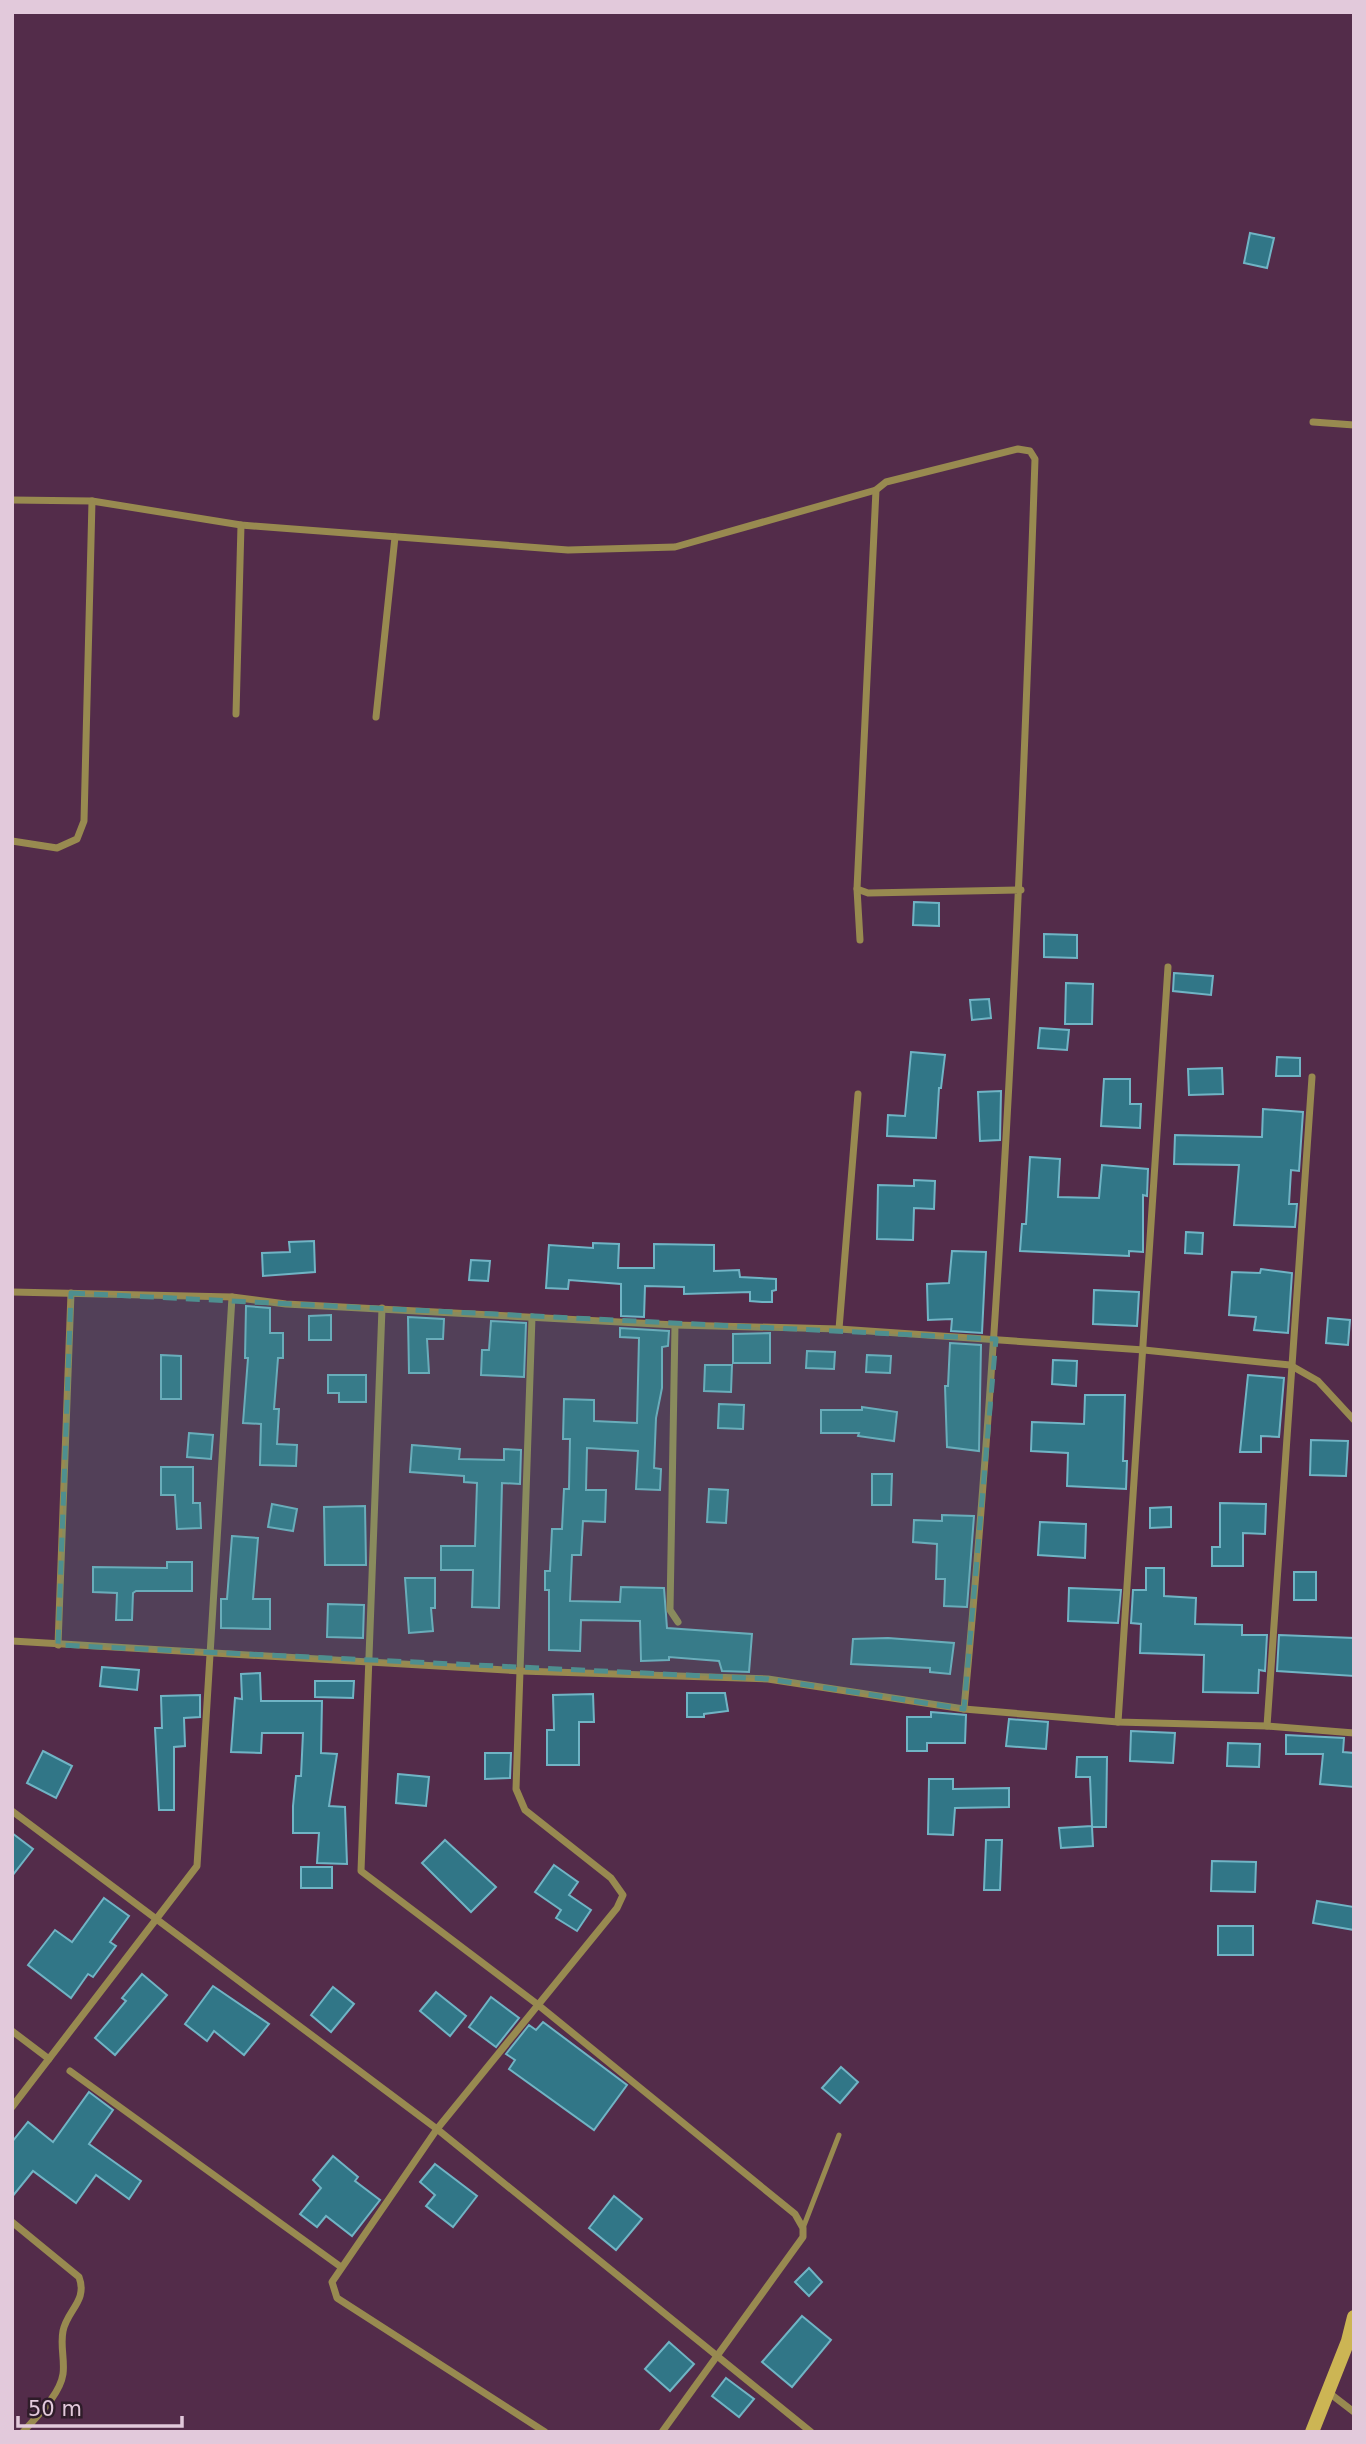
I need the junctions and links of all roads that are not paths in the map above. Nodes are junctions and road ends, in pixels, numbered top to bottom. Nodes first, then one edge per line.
1 (1313, 422) dead end
2 (1354, 425) edge
3 (876, 491) junction
4 (12, 500) edge
5 (92, 501) junction
6 (241, 525) junction
7 (395, 537) junction
8 (236, 714) dead end
9 (376, 717) dead end
10 (12, 841) edge
11 (857, 889) junction
12 (1021, 890) junction
13 (860, 940) dead end
14 (1168, 967) dead end
15 (1312, 1077) dead end
16 (858, 1094) dead end
17 (12, 1292) edge
18 (71, 1293) junction
19 (232, 1297) junction
20 (382, 1308) junction
21 (532, 1317) junction
22 (676, 1325) junction
23 (839, 1329) junction
24 (996, 1339) junction
25 (1144, 1350) junction
26 (1290, 1365) junction
27 (1354, 1420) edge
28 (678, 1622) dead end
29 (12, 1641) edge
30 (58, 1646) junction
31 (211, 1650) junction
32 (367, 1662) junction
33 (521, 1671) junction
34 (964, 1709) junction
35 (1118, 1722) junction
36 (1267, 1726) junction
37 (1354, 1733) edge
38 (12, 1811) edge
39 (156, 1918) junction
40 (537, 2004) junction
41 (12, 2031) edge
42 (49, 2059) junction
43 (70, 2070) dead end
44 (12, 2107) edge
45 (437, 2129) junction
46 (839, 2135) dead end
47 (12, 2222) edge
48 (803, 2228) junction
49 (341, 2266) junction
50 (1354, 2317) edge
51 (719, 2358) junction
52 (1328, 2392) junction
53 (1354, 2412) edge
54 (23, 2432) edge
55 (545, 2432) edge
56 (662, 2432) edge
57 (811, 2432) edge
58 (1312, 2432) edge

1 - 2 street
3 - 7 street
3 - 11 street
3 - 12 street
4 - 5 street
5 - 6 street
5 - 10 street
6 - 7 street
6 - 8 street
7 - 9 street
11 - 12 street
11 - 13 street
12 - 24 street
14 - 25 street
15 - 26 street
16 - 23 street
17 - 18 street
18 - 19 street
18 - 30 street
19 - 20 street
19 - 31 street
20 - 21 street
20 - 32 street
21 - 22 street
21 - 33 street
22 - 23 street
22 - 28 street
23 - 24 street
24 - 25 street
24 - 34 street
25 - 26 street
25 - 35 street
26 - 27 street
26 - 36 street
29 - 30 street
30 - 31 street
31 - 32 street
31 - 39 street
32 - 33 street
32 - 40 street
33 - 34 street
33 - 40 street
34 - 35 street
35 - 36 street
36 - 37 street
38 - 39 street
39 - 42 street
39 - 45 street
40 - 45 street
40 - 48 street
41 - 42 street
42 - 44 street
43 - 49 street
45 - 49 street
45 - 51 street
46 - 48 lane
47 - 54 street
48 - 51 street
49 - 55 street
50 - 52 main road
51 - 56 street
51 - 57 street
52 - 53 street
52 - 58 main road

